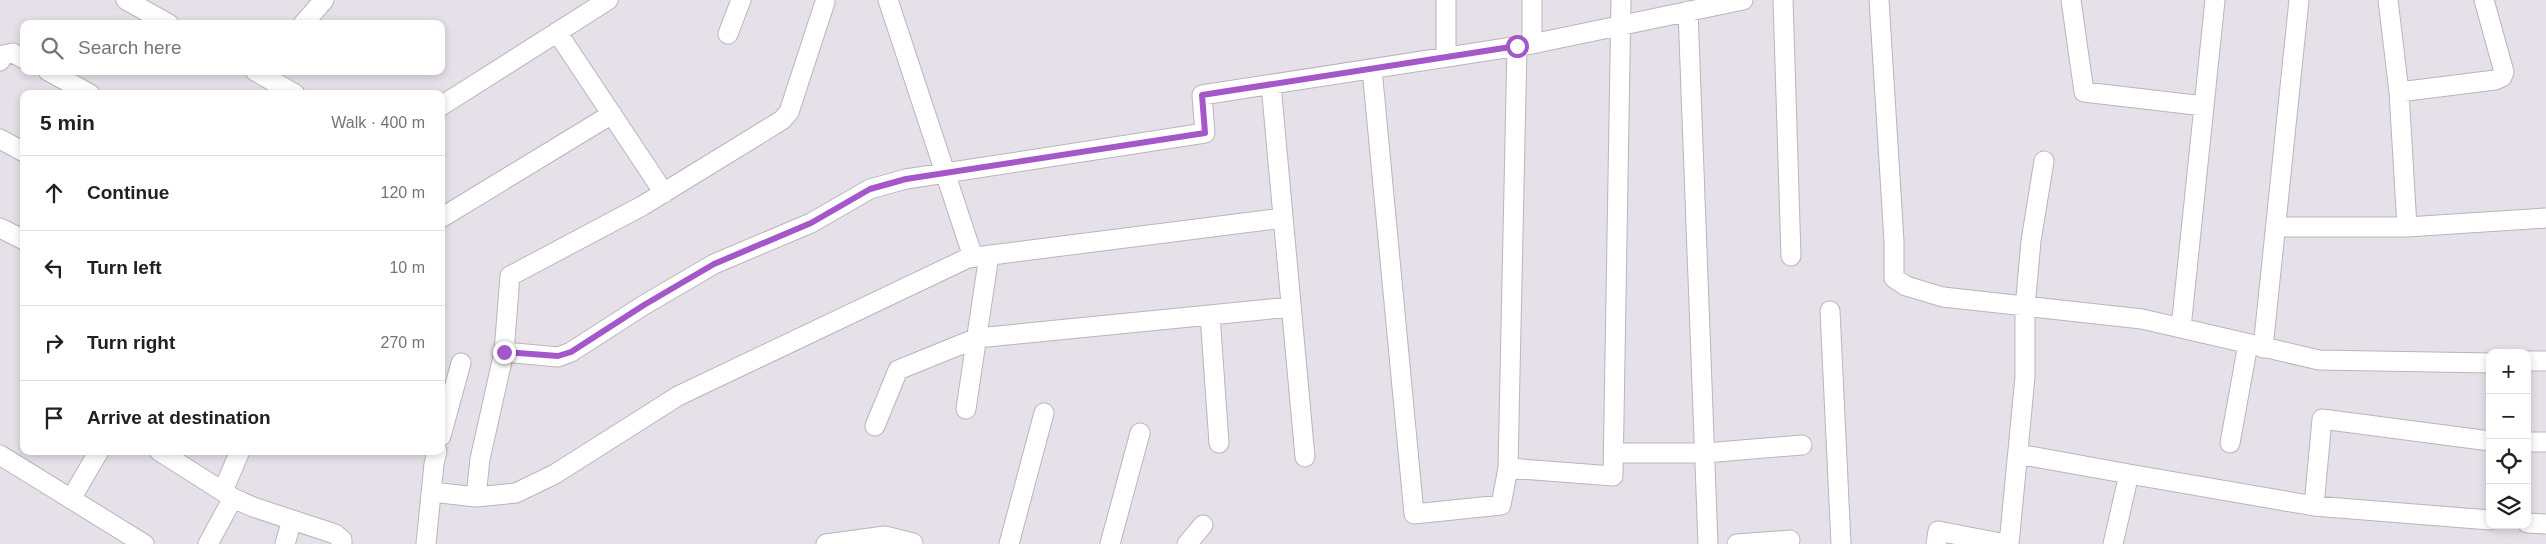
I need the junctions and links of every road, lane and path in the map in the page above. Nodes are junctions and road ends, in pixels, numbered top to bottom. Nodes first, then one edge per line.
1 (126, 0) edge
2 (324, 0) edge
3 (608, 0) edge
4 (740, 0) edge
5 (888, 0) edge
6 (1446, 0) edge
7 (1532, 0) edge
8 (1621, 0) edge
9 (1743, 0) edge
10 (1783, 0) edge
11 (1879, 0) edge
12 (2071, 0) edge
13 (2215, 0) edge
14 (2300, 0) edge
15 (2388, 0) edge
16 (2484, 0) edge
17 (825, 1) edge
18 (1722, 2) edge
19 (1688, 12) junction
20 (162, 20) edge
21 (306, 20) edge
22 (1621, 25) junction
23 (557, 32) junction
24 (728, 34) dead end
25 (1524, 45) junction
26 (20, 57) edge
27 (1446, 58) junction
28 (0, 61) edge
29 (1372, 69) junction
30 (55, 75) edge
31 (262, 75) edge
32 (1271, 85) junction
33 (83, 90) edge
34 (288, 90) edge
35 (2399, 92) junction
36 (445, 103) edge
37 (2204, 106) junction
38 (612, 114) junction
39 (0, 139) edge
40 (20, 150) edge
41 (2044, 161) dead end
42 (946, 174) junction
43 (664, 193) junction
44 (445, 216) edge
45 (1283, 218) junction
46 (2546, 218) edge
47 (2277, 227) junction
48 (2407, 227) junction
49 (0, 228) edge
50 (20, 238) edge
51 (981, 256) junction
52 (1791, 256) dead end
53 (1291, 307) junction
54 (2025, 308) junction
55 (1830, 311) dead end
56 (1210, 315) junction
57 (2182, 328) junction
58 (977, 338) junction
59 (2256, 346) junction
60 (504, 352) junction
61 (2531, 361) edge
62 (2546, 361) edge
63 (461, 363) dead end
64 (2486, 363) edge
65 (966, 409) dead end
66 (1044, 413) dead end
67 (445, 421) edge
68 (875, 426) dead end
69 (1140, 433) dead end
70 (2486, 440) edge
71 (2531, 442) edge
72 (2546, 442) edge
73 (1219, 443) dead end
74 (2230, 443) dead end
75 (1802, 444) dead end
76 (1613, 453) junction
77 (1705, 453) junction
78 (2018, 454) junction
79 (0, 455) edge
80 (97, 455) edge
81 (165, 455) edge
82 (239, 455) edge
83 (436, 455) edge
84 (1305, 457) dead end
85 (1508, 468) junction
86 (2129, 474) junction
87 (432, 492) junction
88 (228, 495) junction
89 (476, 497) junction
90 (71, 499) junction
91 (2314, 506) junction
92 (292, 520) junction
93 (2486, 520) edge
94 (2531, 523) edge
95 (2546, 524) edge
96 (1203, 525) dead end
97 (1790, 540) dead end
98 (914, 543) edge
99 (144, 544) edge
100 (208, 544) edge
101 (285, 544) edge
102 (342, 544) edge
103 (426, 544) edge
104 (826, 544) edge
105 (1009, 544) edge
106 (1110, 544) edge
107 (1186, 544) edge
108 (1708, 544) edge
109 (1737, 544) edge
110 (1841, 544) edge
111 (1936, 544) edge
112 (2008, 544) edge
113 (2113, 544) edge

1 - 20 street
2 - 21 street
3 - 23 street
4 - 24 street
5 - 42 street
6 - 27 street
7 - 25 street
8 - 22 street
9 - 18 street
10 - 52 street
11 - 54 street
12 - 37 street
13 - 37 street
14 - 47 street
15 - 35 street
16 - 35 street
17 - 43 street
18 - 19 street
19 - 22 street
19 - 77 street
22 - 25 street
22 - 76 street
23 - 36 street
23 - 38 street
25 - 27 street
25 - 85 street
26 - 28 street
27 - 29 street
29 - 32 street
29 - 85 street
30 - 33 street
31 - 34 street
32 - 42 street
32 - 45 street
35 - 48 street
37 - 57 street
38 - 43 street
38 - 44 street
39 - 40 street
41 - 54 street
42 - 51 street
42 - 60 street
43 - 60 street
45 - 51 street
45 - 53 street
46 - 48 street
47 - 48 street
47 - 59 street
49 - 50 street
51 - 58 street
51 - 89 street
53 - 56 street
53 - 84 street
54 - 57 street
54 - 78 street
55 - 110 street
56 - 58 street
56 - 73 street
57 - 59 street
58 - 65 street
58 - 68 street
59 - 64 street
59 - 74 street
60 - 89 street
61 - 62 street
63 - 67 street
66 - 105 street
69 - 106 street
70 - 91 street
71 - 72 street
75 - 77 street
76 - 77 street
76 - 85 street
77 - 108 street
78 - 86 street
78 - 112 street
79 - 90 street
80 - 90 street
81 - 88 street
82 - 88 street
83 - 87 street
86 - 91 street
86 - 113 street
87 - 89 street
87 - 103 street
88 - 92 street
88 - 100 street
90 - 99 street
91 - 93 street
92 - 101 street
92 - 102 street
94 - 95 street
96 - 107 street
97 - 109 street
98 - 104 street
111 - 112 street

